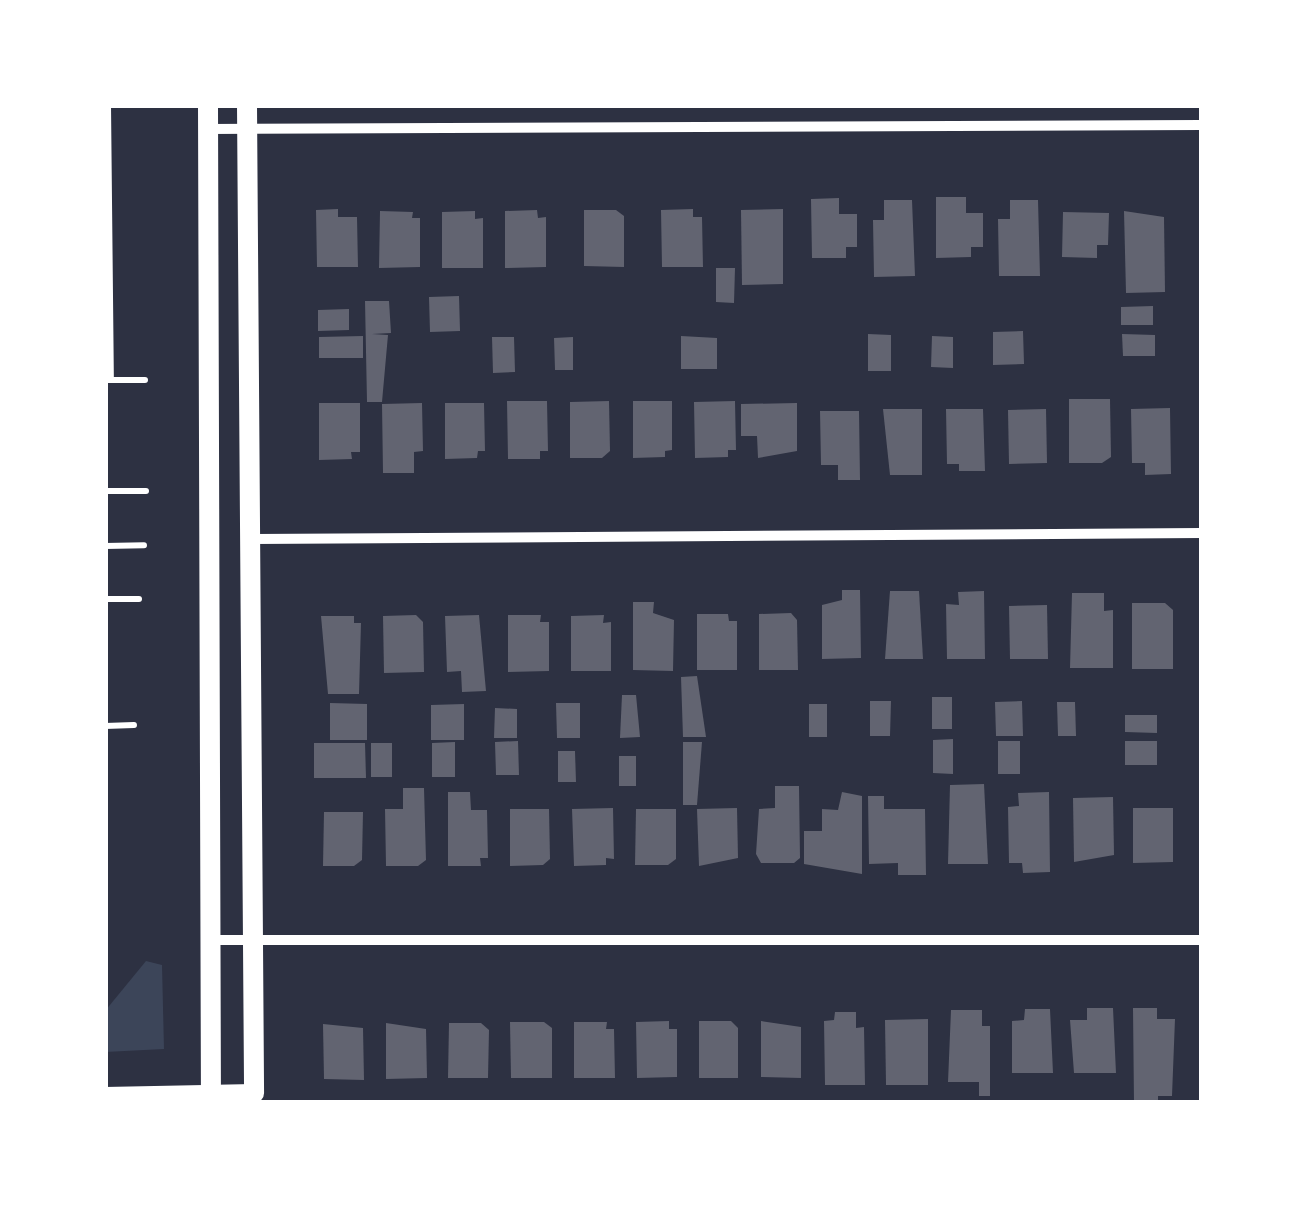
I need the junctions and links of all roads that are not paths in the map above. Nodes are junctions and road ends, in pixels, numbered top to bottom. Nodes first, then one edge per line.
1 (208, 105) edge
2 (248, 105) edge
3 (1202, 126) edge
4 (248, 128) junction
5 (208, 129) junction
6 (1202, 533) edge
7 (253, 539) junction
8 (214, 940) junction
9 (254, 940) junction
10 (1202, 940) edge
11 (105, 1096) edge
12 (254, 1098) edge
13 (211, 1099) edge

1 - 5 main road
2 - 4 main road
3 - 4 street
4 - 5 street
4 - 7 main road
5 - 8 main road
6 - 7 street
7 - 9 main road
8 - 9 street
8 - 13 main road
9 - 10 street
9 - 12 main road
11 - 13 street
12 - 13 street

